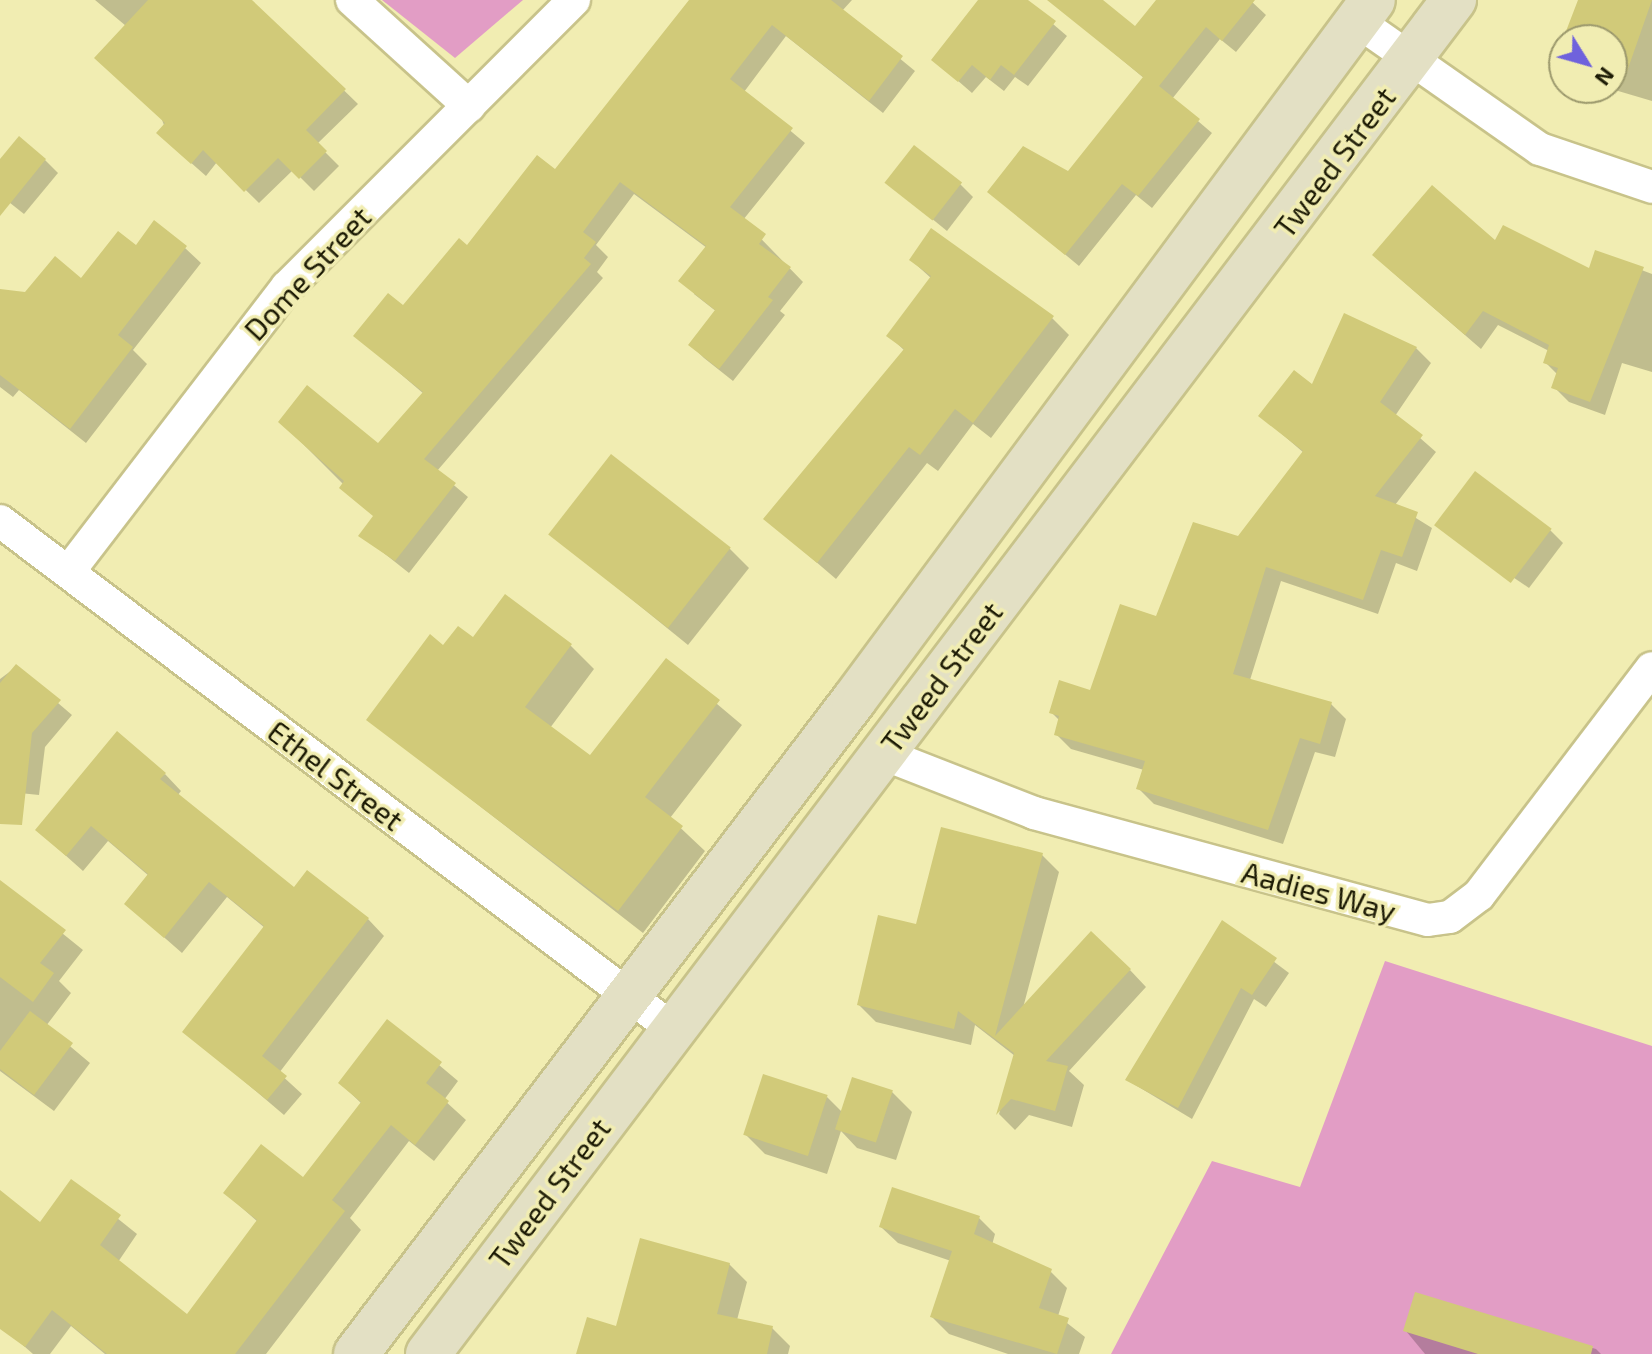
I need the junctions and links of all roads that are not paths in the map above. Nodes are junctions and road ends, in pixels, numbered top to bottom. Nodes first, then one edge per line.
1 (352, 0) edge
2 (574, 0) edge
3 (1454, 0) edge
4 (1365, 10) edge
5 (1411, 60) junction
6 (469, 106) junction
7 (1652, 187) edge
8 (0, 521) edge
9 (69, 571) junction
10 (1652, 668) edge
11 (883, 754) junction
12 (628, 996) junction
13 (673, 1029) junction
14 (356, 1354) edge
15 (428, 1354) edge

1 - 6 street
2 - 6 street, Dome Street
3 - 5 main road, Tweed Street
4 - 5 street
4 - 12 main road, Tweed Street
5 - 7 street
5 - 11 main road, Tweed Street
6 - 9 street, Dome Street
8 - 9 street, Ethel Street
9 - 12 street, Ethel Street
10 - 11 street, Aadies Way
11 - 13 main road, Tweed Street
12 - 13 street, Ethel Street
12 - 14 main road, Tweed Street
13 - 15 main road, Tweed Street

